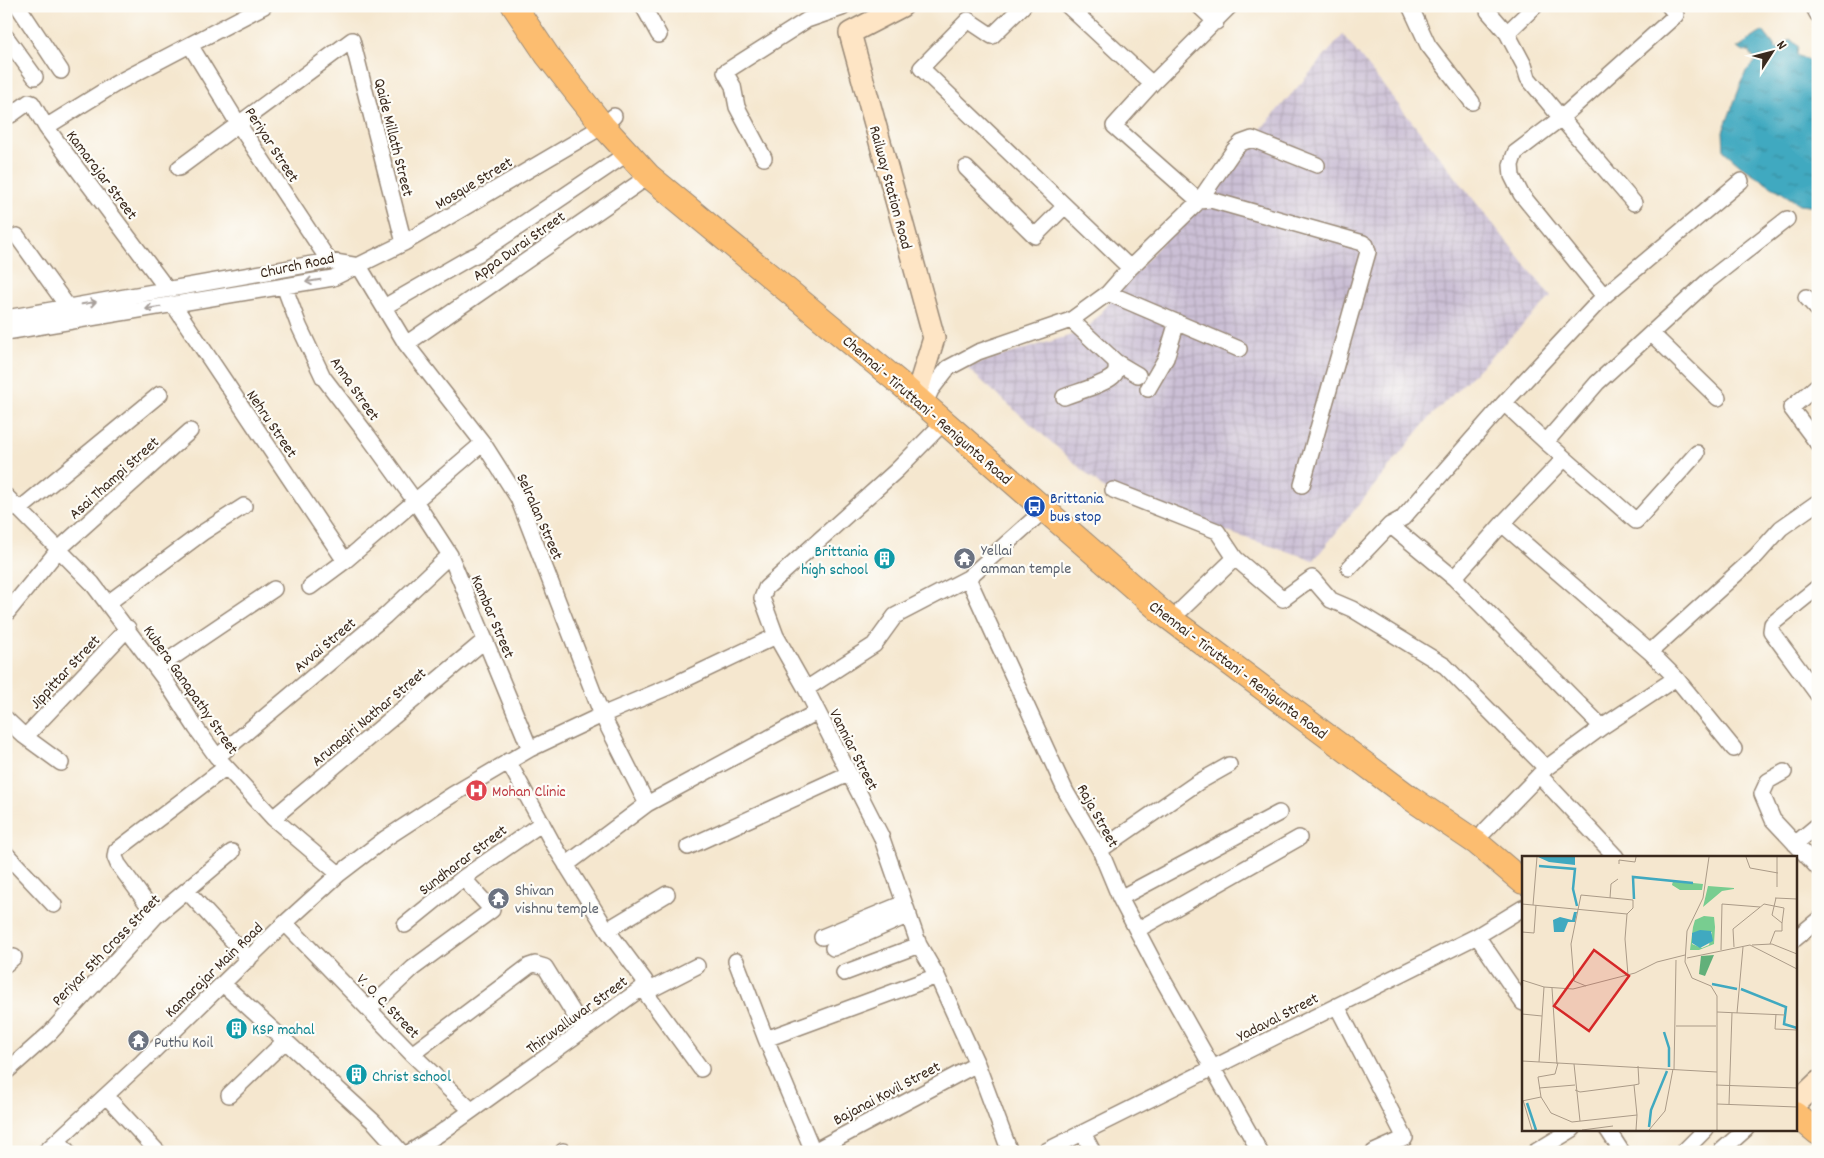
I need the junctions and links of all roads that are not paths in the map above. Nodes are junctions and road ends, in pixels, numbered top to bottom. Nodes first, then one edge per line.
1 (18, 6) edge
2 (264, 6) edge
3 (514, 6) edge
4 (532, 6) edge
5 (643, 6) edge
6 (902, 6) edge
7 (1023, 6) edge
8 (1068, 6) edge
9 (1199, 6) edge
10 (1230, 6) edge
11 (1410, 6) edge
12 (1535, 6) edge
13 (1670, 6) edge
14 (1813, 6) edge
15 (842, 7) edge
16 (1488, 11) dead end
17 (1818, 15) edge
18 (1216, 22) junction
19 (850, 33) junction
20 (1507, 33) junction
21 (659, 35) dead end
22 (6, 37) edge
23 (190, 45) junction
24 (60, 71) dead end
25 (35, 77) dead end
26 (1152, 84) junction
27 (1472, 102) dead end
28 (6, 116) edge
29 (1560, 118) junction
30 (608, 121) junction
31 (239, 125) junction
32 (46, 127) junction
33 (628, 153) junction
34 (764, 158) dead end
35 (1317, 165) dead end
36 (180, 168) dead end
37 (966, 168) dead end
38 (649, 176) junction
39 (1742, 182) dead end
40 (1200, 201) junction
41 (1634, 203) dead end
42 (1065, 206) junction
43 (1787, 220) dead end
44 (16, 236) dead end
45 (404, 243) junction
46 (329, 261) junction
47 (359, 266) junction
48 (1130, 268) junction
49 (284, 286) junction
50 (167, 289) junction
51 (1108, 293) junction
52 (1604, 296) junction
53 (1806, 297) dead end
54 (173, 304) junction
55 (68, 307) junction
56 (384, 308) junction
57 (1818, 310) edge
58 (6, 318) edge
59 (1071, 320) junction
60 (1177, 322) junction
61 (6, 332) edge
62 (1652, 334) junction
63 (406, 344) junction
64 (1239, 349) dead end
65 (1116, 362) junction
66 (1138, 375) dead end
67 (1818, 385) edge
68 (1148, 389) dead end
69 (922, 393) junction
70 (160, 394) dead end
71 (1064, 397) dead end
72 (1718, 398) dead end
73 (1504, 403) junction
74 (944, 422) junction
75 (190, 431) dead end
76 (1546, 442) junction
77 (483, 443) junction
78 (1818, 444) edge
79 (1697, 454) dead end
80 (1564, 459) junction
81 (1302, 485) dead end
82 (1113, 490) dead end
83 (6, 496) edge
84 (415, 501) junction
85 (1818, 502) edge
86 (244, 506) dead end
87 (20, 509) junction
88 (1044, 510) junction
89 (1502, 524) junction
90 (1390, 525) junction
91 (59, 549) junction
92 (450, 555) junction
93 (1235, 558) junction
94 (344, 561) junction
95 (1349, 568) dead end
96 (968, 578) junction
97 (1454, 578) junction
98 (1818, 587) edge
99 (310, 588) dead end
100 (274, 589) dead end
101 (108, 603) junction
102 (1182, 609) junction
103 (6, 614) edge
104 (128, 628) junction
105 (776, 636) junction
106 (485, 640) junction
107 (1650, 652) junction
108 (157, 668) junction
109 (1676, 678) junction
110 (806, 689) junction
111 (1818, 695) edge
112 (817, 712) junction
113 (602, 715) junction
114 (9, 727) edge
115 (1602, 727) junction
116 (26, 736) junction
117 (530, 749) junction
118 (1734, 749) dead end
119 (508, 761) junction
120 (221, 762) junction
121 (61, 763) dead end
122 (1228, 764) dead end
123 (1543, 772) junction
124 (1784, 772) dead end
125 (848, 774) junction
126 (647, 804) junction
127 (1279, 813) dead end
128 (273, 818) junction
129 (542, 823) junction
130 (1818, 825) edge
131 (1486, 831) junction
132 (1299, 838) dead end
133 (1795, 844) junction
134 (688, 847) dead end
135 (1100, 850) junction
136 (232, 852) dead end
137 (6, 854) edge
138 (1615, 856) edge
139 (1522, 861) edge
140 (566, 864) junction
141 (1818, 868) edge
142 (339, 874) junction
143 (463, 878) junction
144 (1522, 881) edge
145 (186, 891) junction
146 (667, 894) dead end
147 (1120, 898) junction
148 (54, 905) dead end
149 (907, 909) junction
150 (1522, 909) edge
151 (156, 916) junction
152 (1818, 920) edge
153 (285, 923) junction
154 (405, 924) dead end
155 (607, 930) junction
156 (1137, 930) junction
157 (1478, 936) junction
158 (1796, 939) edge
159 (827, 943) dead end
160 (919, 945) junction
161 (249, 959) junction
162 (736, 961) dead end
163 (697, 966) dead end
164 (844, 973) dead end
165 (937, 976) junction
166 (223, 984) junction
167 (642, 988) junction
168 (1522, 1002) edge
169 (1337, 1006) junction
170 (369, 1010) junction
171 (584, 1030) junction
172 (766, 1039) junction
173 (286, 1040) junction
174 (412, 1054) junction
175 (977, 1064) junction
176 (1212, 1068) junction
177 (701, 1069) dead end
178 (6, 1072) edge
179 (1818, 1082) edge
180 (229, 1095) dead end
181 (106, 1096) junction
182 (1796, 1103) edge
183 (470, 1110) junction
184 (1817, 1126) edge
185 (1572, 1130) edge
186 (1608, 1130) edge
187 (1705, 1130) edge
188 (1745, 1130) edge
189 (1082, 1133) junction
190 (58, 1140) junction
191 (812, 1151) edge
192 (45, 1152) edge
193 (68, 1152) edge
194 (158, 1152) edge
195 (401, 1152) edge
196 (410, 1152) edge
197 (1010, 1152) edge
198 (1044, 1152) edge
199 (1093, 1152) edge
200 (1260, 1152) edge
201 (1374, 1152) edge
202 (1535, 1152) edge
203 (1622, 1152) edge
204 (1683, 1152) edge
205 (1720, 1152) edge

1 - 24 street
2 - 23 street
3 - 30 main road, Chennai - Tiruttani - Renigunta Road
4 - 30 main road, Chennai - Tiruttani - Renigunta Road
5 - 21 street
6 - 19 street
7 - 42 street
8 - 26 street
9 - 18 street
10 - 18 street
11 - 27 street
12 - 20 street
13 - 29 street
14 - 17 street
15 - 19 street
15 - 34 street
16 - 20 street
18 - 26 street
19 - 69 street, Railway Station Road
20 - 29 street
22 - 25 street
23 - 31 street, Periyar Street
23 - 32 street
26 - 40 street
28 - 32 street, Kamarajar Street
29 - 41 street
29 - 52 street
30 - 33 main road, Chennai - Tiruttani - Renigunta Road
30 - 45 street, Mosque Street
30 - 69 main road, Chennai - Tiruttani - Renigunta Road
31 - 36 street
31 - 45 street, Qaide Millath Street
31 - 46 street, Periyar Street
32 - 50 street, Kamarajar Street
33 - 38 main road, Chennai - Tiruttani - Renigunta Road
33 - 56 street
35 - 40 street
37 - 42 street
38 - 63 street, Appa Durai Street
38 - 69 main road, Chennai - Tiruttani - Renigunta Road
39 - 52 street
40 - 48 street
40 - 81 street
42 - 48 street
43 - 62 street
44 - 55 street
45 - 47 street, Mosque Street
46 - 47 street, Church Road
46 - 50 street, Church Road
47 -> 49 street, Church Road
47 - 56 street, Selralan Street
48 - 51 street
49 - 54 street, Church Road
49 - 84 street, Anna Street
55 -> 50 street, Church Road
51 - 59 street
51 - 60 street
52 - 73 street
53 - 57 street
54 -> 61 street, Church Road
54 - 94 street, Nehru Street
55 - 58 street, Church Road
56 - 63 street, Selralan Street
59 - 65 street
59 - 69 street
60 - 64 street
60 - 68 street
62 - 72 street
62 - 76 street
63 - 77 street, Selralan Street
65 - 66 street
65 - 71 street
67 - 78 street
69 - 74 main road, Chennai - Tiruttani - Renigunta Road
69 - 102 main road, Chennai - Tiruttani - Renigunta Road
70 - 87 street
73 - 76 street
73 - 90 street
74 - 88 main road, Chennai - Tiruttani - Renigunta Road
74 - 105 street, Vanniar Street
75 - 91 street, Asai Thampi Street
76 - 80 street
77 - 84 street
77 - 113 street, Selralan Street
79 - 80 street
80 - 89 street
82 - 93 street
83 - 87 street, Kubera Ganapathy Street
84 - 92 street, Kambar Street
84 - 94 street
85 - 107 street
86 - 101 street
87 - 91 street, Kubera Ganapathy Street
88 - 96 street
88 - 144 main road, Chennai - Tiruttani - Renigunta Road
89 - 97 street
89 - 107 street
90 - 95 street
90 - 97 street
91 - 101 street, Kubera Ganapathy Street
91 - 103 street, Asai Thampi Street
92 - 106 street, Kambar Street
92 - 120 street, Avvai Street
93 - 102 street
93 - 123 street
94 - 99 street
96 - 110 street
96 - 135 street, Raja Street
97 - 115 street
98 - 111 street
100 - 108 street
101 - 104 street, Kubera Ganapathy Street
102 - 131 main road, Chennai - Tiruttani - Renigunta Road
104 - 108 street, Kubera Ganapathy Street
104 - 116 street, Jippittar Street
105 - 110 street, Vanniar Street
105 - 113 street, Kamarajar Main Road
106 - 117 street, Kambar Street
106 - 128 street, Arunagiri Nathar Street
107 - 109 street
108 - 120 street, Kubera Ganapathy Street
109 - 115 street
109 - 118 street
110 - 112 street, Vanniar Street
112 - 125 street, Vanniar Street
112 - 126 street
113 - 117 street, Kamarajar Main Road
113 - 126 street, Selralan Street
114 - 116 street
115 - 123 street
116 - 121 street
117 - 119 street, Kamarajar Main Road
119 - 129 street, Thiruvalluvar Street
119 - 142 street, Kamarajar Main Road
120 - 128 street, Kubera Ganapathy Street
120 - 151 street, Avvai Street
122 - 135 street
123 - 131 street
123 - 138 street
124 - 133 street
125 - 134 street
125 - 149 street, Vanniar Street
126 - 140 street
127 - 147 street
128 - 142 street, Kubera Ganapathy Street
129 - 140 street, Thiruvalluvar Street
129 - 143 street, Sundharar Street
130 - 133 street
131 - 139 main road, Chennai - Tiruttani - Renigunta Road
132 - 156 street
133 - 141 street
135 - 147 street, Raja Street
136 - 145 street, Periyar 5th Cross Street
137 - 148 street
140 - 155 street, Thiruvalluvar Street
142 - 153 street, Kamarajar Main Road
143 - 154 street, Sundharar Street
143 - 170 street
145 - 151 street, Periyar 5th Cross Street
145 - 161 street
146 - 155 street
147 - 156 street, Raja Street
149 - 159 street
149 - 160 street, Vanniar Street
150 - 157 street, Yadaval Street
151 - 178 street, Periyar 5th Cross Street
152 - 158 street
153 - 161 street, Kamarajar Main Road
153 - 170 street, V. O. C. Street
155 - 167 street, Thiruvalluvar Street
156 - 176 street, Raja Street
157 - 168 street
157 - 169 street, Yadaval Street
160 - 164 street
160 - 165 street, Vanniar Street
161 - 166 street, Kamarajar Main Road
162 - 172 street
163 - 167 street
165 - 172 street
165 - 175 street, Vanniar Street
166 - 173 street
166 - 181 street, Kamarajar Main Road
167 - 171 street, Thiruvalluvar Street
167 - 177 street
169 - 176 street, Yadaval Street
169 - 201 street
170 - 174 street, V. O. C. Street
171 - 174 street
171 - 183 street, Thiruvalluvar Street
172 - 191 street
173 - 180 street
173 - 195 street
174 - 183 street, V. O. C. Street
175 - 191 street, Bajanai Kovil Street
175 - 197 street, Vanniar Street
176 - 189 street, Yadaval Street
176 - 200 street, Raja Street
179 - 182 street
181 - 190 street, Kamarajar Main Road
181 - 194 street
182 - 184 main road
183 - 196 street, Thiruvalluvar Street
185 - 202 street
186 - 203 street
187 - 204 street
188 - 205 street
189 - 198 street, Yadaval Street
189 - 199 street
190 - 192 street, Kamarajar Main Road
190 - 193 street

